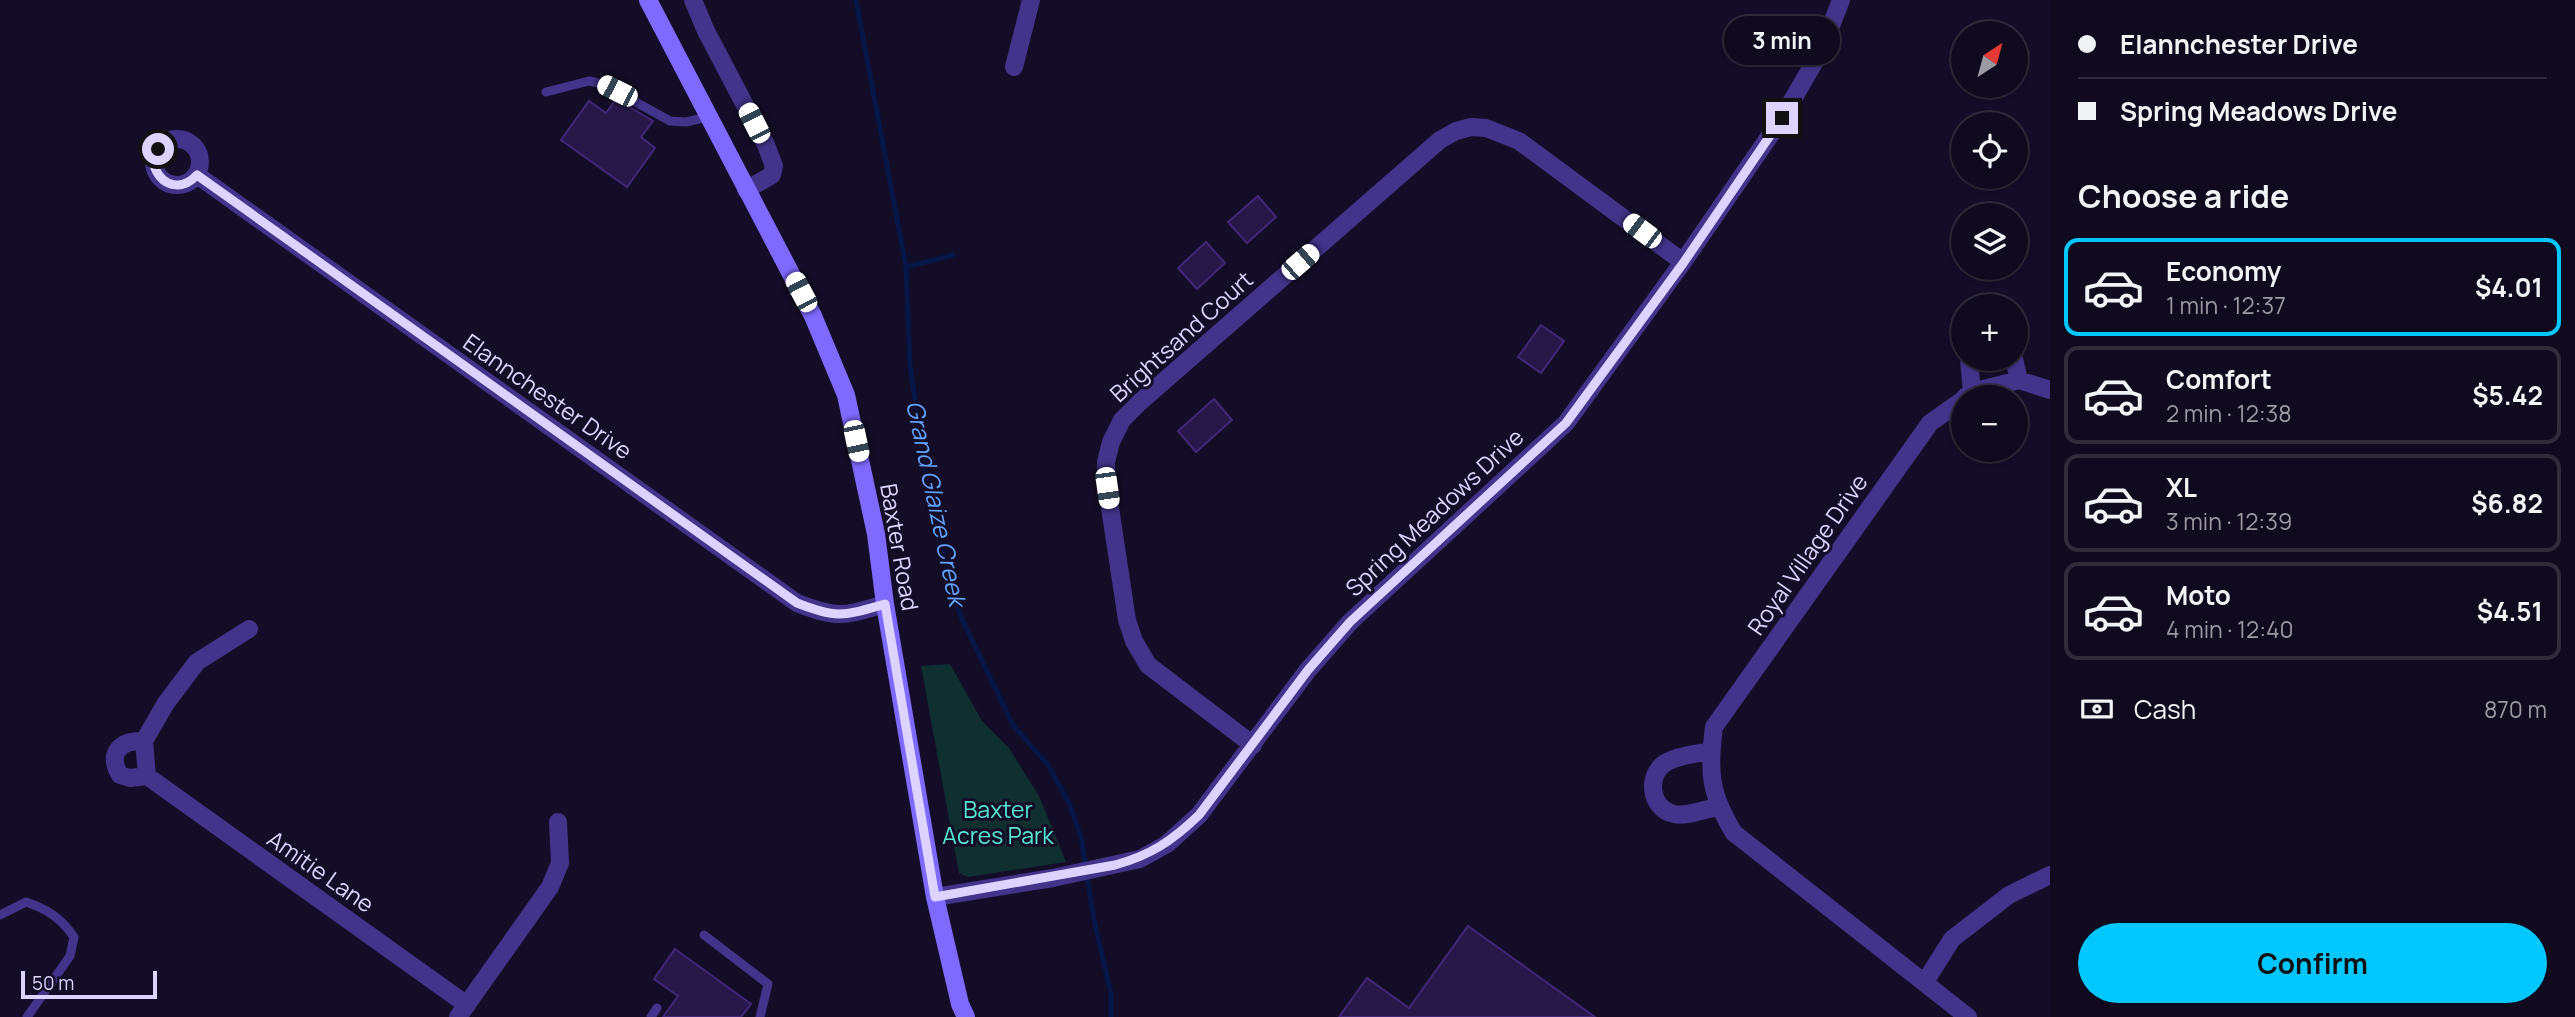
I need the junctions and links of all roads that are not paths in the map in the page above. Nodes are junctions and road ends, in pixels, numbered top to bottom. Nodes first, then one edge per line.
1 (648, 0) edge
2 (693, 0) edge
3 (1031, 0) edge
4 (1834, 3) edge
5 (1014, 67) dead end
6 (546, 92) dead end
7 (708, 117) junction
8 (197, 175) dead end
9 (746, 190) junction
10 (1684, 262) junction
11 (2017, 371) edge
12 (2019, 380) junction
13 (2003, 385) edge
14 (2050, 390) edge
15 (1951, 408) edge
16 (885, 604) junction
17 (249, 628) dead end
18 (144, 741) junction
19 (1253, 745) junction
20 (1711, 751) junction
21 (147, 776) junction
22 (1718, 807) junction
23 (558, 822) dead end
24 (2050, 875) edge
25 (935, 897) junction
26 (0, 915) edge
27 (704, 935) dead end
28 (1925, 982) junction
29 (657, 1008) dead end
30 (463, 1011) edge
31 (27, 1017) edge
32 (651, 1017) edge
33 (760, 1017) edge
34 (966, 1017) edge
35 (1968, 1017) edge

1 - 7 main road, Baxter Road
2 - 9 street
3 - 5 street
4 - 10 street, Spring Meadows Drive
6 - 7 lane
7 - 9 main road, Baxter Road
8 - 16 street, Elannchester Drive
9 - 16 main road, Baxter Road
10 - 19 street, Spring Meadows Drive
10 - 19 street, Brightsand Court
11 - 12 street
12 - 13 street, Royal Village Drive
12 - 14 street
15 - 20 street, Royal Village Drive
16 - 25 main road, Baxter Road
17 - 18 street
18 - 21 street
18 - 21 street, Amitie Lane
19 - 25 street, Spring Meadows Drive
20 - 22 street, Royal Village Drive
20 - 22 street
21 - 30 street, Amitie Lane
22 - 28 street, Royal Village Drive
23 - 30 street
24 - 28 street
25 - 34 main road, Baxter Road
26 - 31 lane
27 - 33 lane
28 - 35 street, Royal Village Drive
29 - 32 lane

